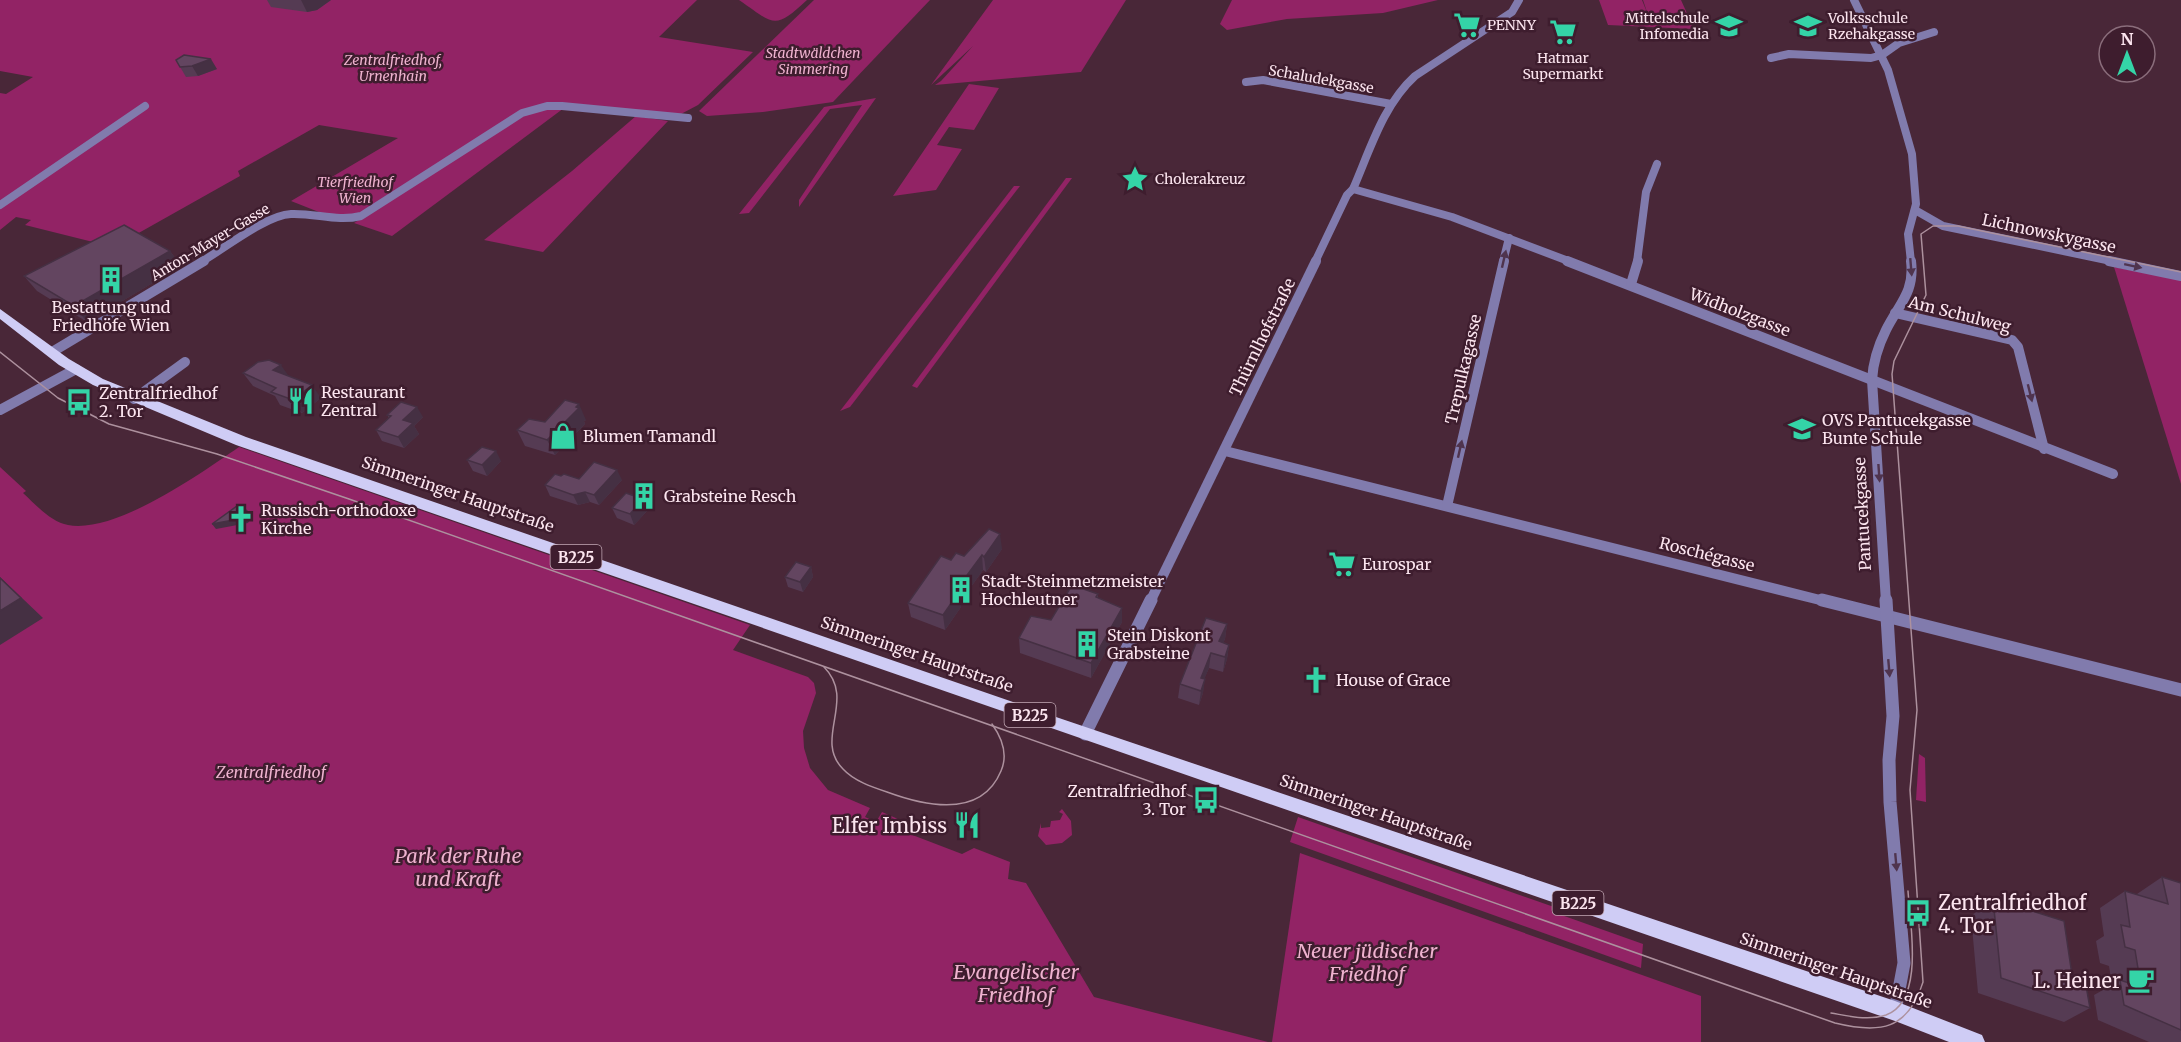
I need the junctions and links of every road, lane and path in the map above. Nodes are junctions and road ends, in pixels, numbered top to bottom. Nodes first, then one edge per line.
1 (1519, 0) edge
2 (1854, 0) edge
3 (1934, 32) dead end
4 (1882, 55) junction
5 (1771, 58) dead end
6 (1246, 82) dead end
7 (1391, 104) junction
8 (145, 106) dead end
9 (688, 118) dead end
10 (1657, 164) dead end
11 (1353, 189) junction
12 (0, 205) edge
13 (1915, 210) junction
14 (1509, 238) junction
15 (2181, 276) edge
16 (1631, 284) junction
17 (0, 313) edge
18 (1895, 313) junction
19 (52, 352) junction
20 (185, 362) dead end
21 (76, 369) junction
22 (1872, 380) junction
23 (134, 399) junction
24 (0, 410) edge
25 (2044, 449) junction
26 (1225, 451) junction
27 (2114, 474) dead end
28 (1447, 506) junction
29 (1884, 616) junction
30 (2181, 690) edge
31 (1085, 734) junction
32 (1895, 1011) junction
33 (1975, 1042) edge

1 - 7 street, Thürnlhofstraße
2 - 4 street, Pantucekgasse
3 - 4 street
4 - 5 street
4 - 13 street, Pantucekgasse
6 - 7 street, Schaludekgasse
7 - 11 street, Thürnlhofstraße
8 - 12 street
9 - 19 street, Anton-Mayer-Gasse
10 - 16 street
11 - 14 street, Widholzgasse
11 - 26 street, Thürnlhofstraße
13 -> 15 street, Lichnowskygasse
13 -> 18 street, Pantucekgasse
14 - 16 street, Widholzgasse
28 -> 14 street, Trepulkagasse
16 - 22 street, Widholzgasse
17 - 19 main road, Simmeringer Hauptstraße / B225
18 - 22 street, Pantucekgasse
18 -> 25 street, Am Schulweg
19 - 21 main road, Simmeringer Hauptstraße / B225
20 - 23 street
21 - 23 main road, Simmeringer Hauptstraße / B225
21 - 24 street
22 - 25 street, Widholzgasse
22 -> 29 street, Pantucekgasse
23 - 31 main road, Simmeringer Hauptstraße / B225
25 - 27 street, Widholzgasse
26 - 28 street, Roschégasse
26 - 31 street, Thürnlhofstraße
28 - 29 street, Roschégasse
29 - 30 street, Roschégasse
29 -> 32 street, Pantucekgasse
31 - 32 main road, Simmeringer Hauptstraße / B225
32 - 33 main road, Simmeringer Hauptstraße / B225

